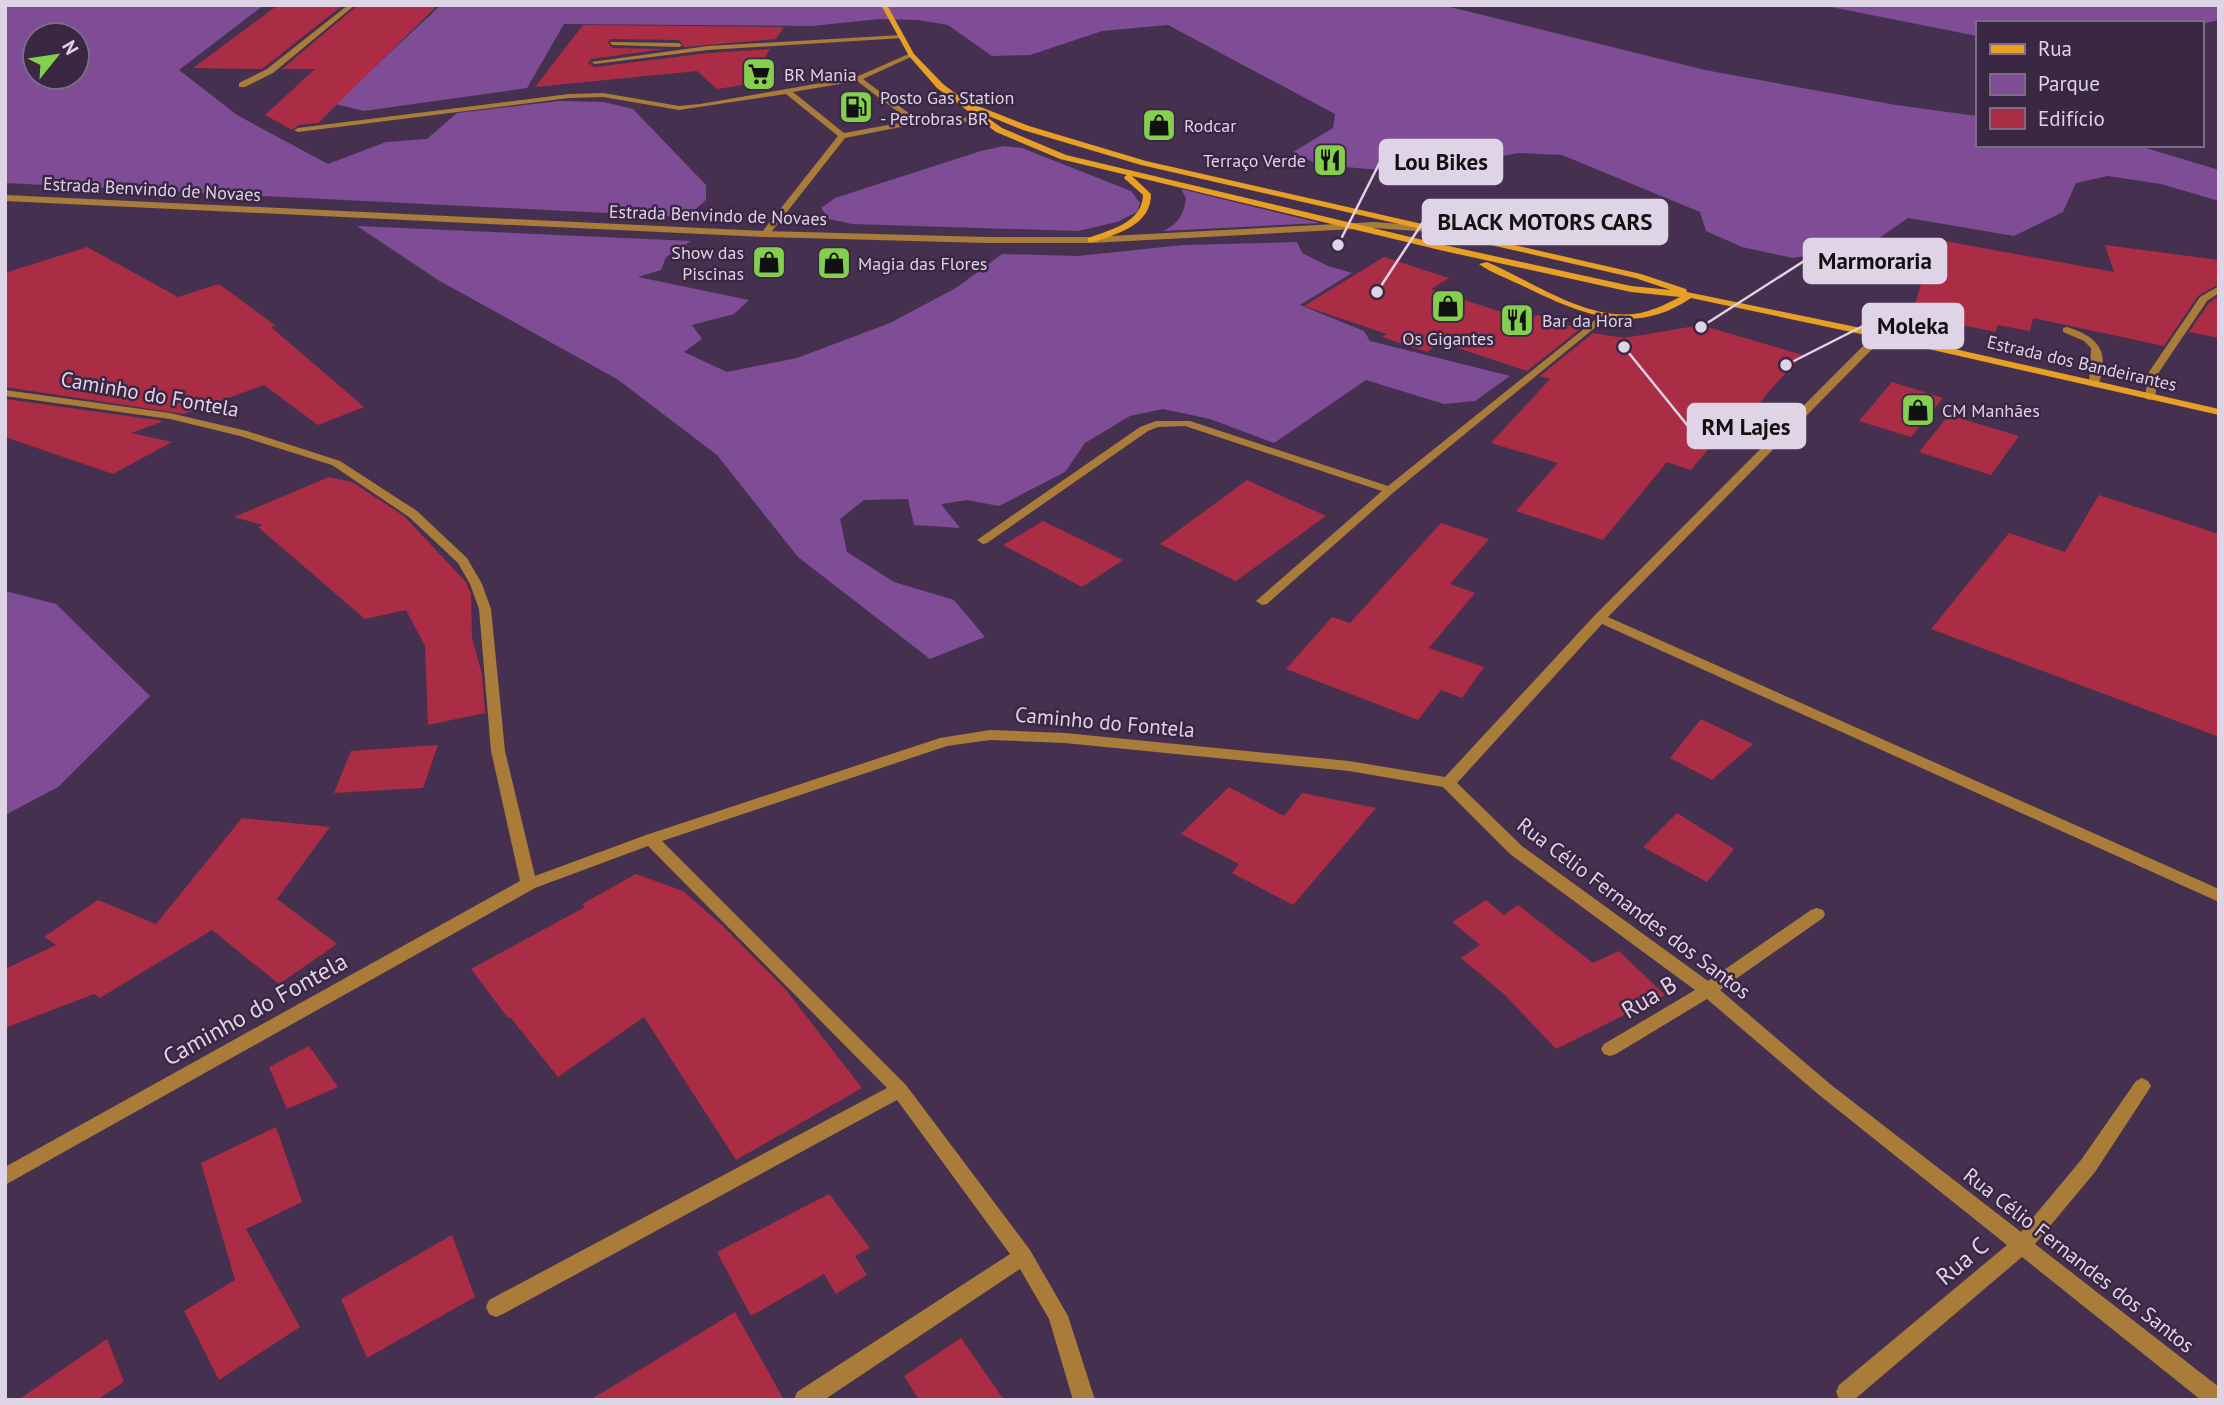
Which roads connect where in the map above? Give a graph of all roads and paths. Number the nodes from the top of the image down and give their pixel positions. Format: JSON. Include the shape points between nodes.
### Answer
{"nodes":[{"id":1,"x":352,"y":5,"type":"edge"},
{"id":2,"x":884,"y":5,"type":"edge"},
{"id":3,"x":901,"y":37,"type":"junction"},
{"id":4,"x":612,"y":43,"type":"dead end"},
{"id":5,"x":708,"y":48,"type":"junction"},
{"id":6,"x":911,"y":55,"type":"junction"},
{"id":7,"x":595,"y":62,"type":"dead end"},
{"id":8,"x":858,"y":79,"type":"junction"},
{"id":9,"x":242,"y":85,"type":"dead end"},
{"id":10,"x":787,"y":91,"type":"junction"},
{"id":11,"x":961,"y":102,"type":"junction"},
{"id":12,"x":981,"y":119,"type":"junction"},
{"id":13,"x":916,"y":122,"type":"junction"},
{"id":14,"x":298,"y":130,"type":"dead end"},
{"id":15,"x":842,"y":136,"type":"junction"},
{"id":16,"x":1117,"y":172,"type":"junction"},
{"id":17,"x":5,"y":198,"type":"edge"},
{"id":18,"x":1348,"y":226,"type":"junction"},
{"id":19,"x":1430,"y":229,"type":"junction"},
{"id":20,"x":765,"y":234,"type":"junction"},
{"id":21,"x":1091,"y":240,"type":"junction"},
{"id":22,"x":1444,"y":248,"type":"junction"},
{"id":23,"x":2219,"y":289,"type":"edge"},
{"id":24,"x":1690,"y":295,"type":"junction"},
{"id":25,"x":1605,"y":315,"type":"junction"},
{"id":26,"x":2067,"y":330,"type":"dead end"},
{"id":27,"x":1880,"y":335,"type":"junction"},
{"id":28,"x":2094,"y":384,"type":"junction"},
{"id":29,"x":5,"y":393,"type":"edge"},
{"id":30,"x":2150,"y":397,"type":"junction"},
{"id":31,"x":2219,"y":412,"type":"edge"},
{"id":32,"x":1390,"y":490,"type":"junction"},
{"id":33,"x":983,"y":540,"type":"dead end"},
{"id":34,"x":1262,"y":601,"type":"dead end"},
{"id":35,"x":1600,"y":618,"type":"junction"},
{"id":36,"x":1448,"y":783,"type":"junction"},
{"id":37,"x":651,"y":839,"type":"junction"},
{"id":38,"x":529,"y":884,"type":"junction"},
{"id":39,"x":2219,"y":896,"type":"edge"},
{"id":40,"x":1817,"y":914,"type":"dead end"},
{"id":41,"x":1708,"y":990,"type":"junction"},
{"id":42,"x":1609,"y":1049,"type":"dead end"},
{"id":43,"x":2142,"y":1086,"type":"dead end"},
{"id":44,"x":900,"y":1090,"type":"junction"},
{"id":45,"x":5,"y":1177,"type":"edge"},
{"id":46,"x":2023,"y":1244,"type":"junction"},
{"id":47,"x":1023,"y":1256,"type":"junction"},
{"id":48,"x":496,"y":1307,"type":"dead end"},
{"id":49,"x":1847,"y":1392,"type":"dead end"},
{"id":50,"x":805,"y":1400,"type":"edge"},
{"id":51,"x":1084,"y":1400,"type":"edge"},
{"id":52,"x":2218,"y":1400,"type":"edge"}],
"edges":[{"from":1,"to":9,"type":"street","via":[[270,71]]},
{"from":2,"to":3,"type":"main road","name":"Estrada dos Bandeirantes"},
{"from":3,"to":5,"type":"street"},
{"from":3,"to":6,"type":"main road","name":"Estrada dos Bandeirantes"},
{"from":4,"to":5,"type":"street"},
{"from":5,"to":7,"type":"street"},
{"from":6,"to":8,"type":"street"},
{"from":6,"to":11,"type":"main road","name":"Estrada dos Bandeirantes"},
{"from":8,"to":10,"type":"street"},
{"from":8,"to":13,"type":"street"},
{"from":10,"to":14,"type":"street","via":[[679,107],[603,95],[569,96]]},
{"from":10,"to":15,"type":"street"},
{"from":11,"to":12,"type":"main road","name":"Estrada dos Bandeirantes"},
{"from":11,"to":19,"type":"main road","name":"Estrada dos Bandeirantes","via":[[1026,128],[1144,163]]},
{"from":12,"to":13,"type":"street"},
{"from":12,"to":16,"type":"main road","name":"Estrada dos Bandeirantes","via":[[1038,148]]},
{"from":13,"to":15,"type":"street"},
{"from":15,"to":20,"type":"street"},
{"from":16,"to":18,"type":"main road","name":"Estrada dos Bandeirantes"},
{"from":16,"to":21,"type":"main road","via":[[1138,184],[1149,203],[1136,220]]},
{"from":17,"to":20,"type":"street","name":"Estrada Benvindo de Novaes"},
{"from":18,"to":19,"type":"street","name":"Estrada Benvindo de Novaes"},
{"from":18,"to":21,"type":"street","name":"Estrada Benvindo de Novaes"},
{"from":18,"to":22,"type":"main road","name":"Estrada dos Bandeirantes"},
{"from":19,"to":24,"type":"main road","name":"Estrada dos Bandeirantes","via":[[1638,276]]},
{"from":20,"to":21,"type":"street","name":"Estrada Benvindo de Novaes"},
{"from":22,"to":24,"type":"main road","name":"Estrada dos Bandeirantes","via":[[1631,289]]},
{"from":22,"to":25,"type":"main road"},
{"from":23,"to":30,"type":"street","via":[[2203,299],[2154,372]]},
{"from":24,"to":25,"type":"main road","via":[[1646,314]]},
{"from":24,"to":27,"type":"main road","name":"Estrada dos Bandeirantes"},
{"from":25,"to":32,"type":"street"},
{"from":26,"to":28,"type":"street","via":[[2095,342],[2099,349]]},
{"from":27,"to":28,"type":"main road","name":"Estrada dos Bandeirantes"},
{"from":27,"to":35,"type":"street"},
{"from":28,"to":30,"type":"main road","name":"Estrada dos Bandeirantes"},
{"from":29,"to":38,"type":"street","name":"Caminho do Fontela","via":[[170,416],[243,433],[336,463],[413,514],[463,561],[485,609],[498,751]]},
{"from":30,"to":31,"type":"main road","name":"Estrada dos Bandeirantes"},
{"from":32,"to":33,"type":"street","via":[[1186,423],[1156,424]]},
{"from":32,"to":34,"type":"street"},
{"from":35,"to":36,"type":"street"},
{"from":35,"to":39,"type":"street"},
{"from":36,"to":37,"type":"street","name":"Caminho do Fontela","via":[[1349,766],[990,735],[945,741]]},
{"from":36,"to":41,"type":"street","name":"Rua Célio Fernandes dos Santos","via":[[1516,850]]},
{"from":37,"to":38,"type":"street","name":"Caminho do Fontela"},
{"from":37,"to":44,"type":"street"},
{"from":38,"to":45,"type":"street","name":"Caminho do Fontela"},
{"from":40,"to":41,"type":"street","name":"Rua B"},
{"from":41,"to":42,"type":"street","name":"Rua B"},
{"from":41,"to":46,"type":"street","name":"Rua Célio Fernandes dos Santos","via":[[1824,1089]]},
{"from":43,"to":46,"type":"street","name":"Rua C","via":[[2088,1166]]},
{"from":44,"to":47,"type":"street"},
{"from":44,"to":48,"type":"street"},
{"from":46,"to":49,"type":"street","name":"Rua C"},
{"from":46,"to":52,"type":"street","name":"Rua Célio Fernandes dos Santos"},
{"from":47,"to":50,"type":"street"},
{"from":47,"to":51,"type":"street","via":[[1058,1316]]}]}
